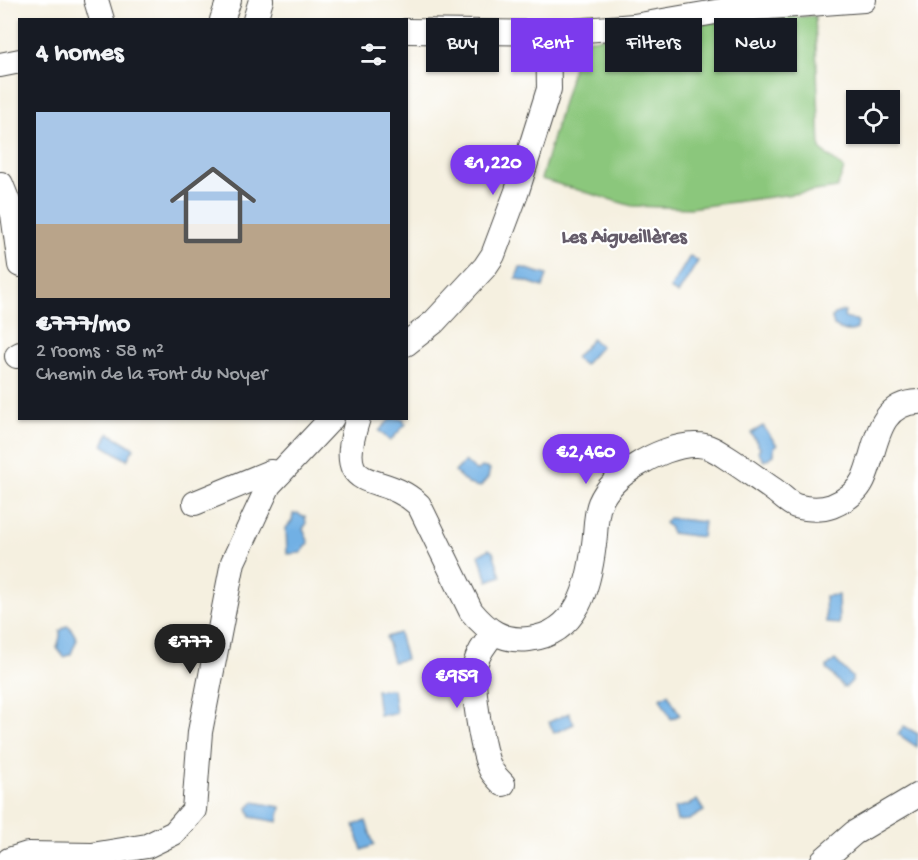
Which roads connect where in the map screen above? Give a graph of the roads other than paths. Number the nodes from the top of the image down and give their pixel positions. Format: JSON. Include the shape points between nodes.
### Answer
{"nodes":[{"id":1,"x":96,"y":0,"type":"edge"},
{"id":2,"x":229,"y":0,"type":"edge"},
{"id":3,"x":261,"y":0,"type":"edge"},
{"id":4,"x":864,"y":0,"type":"edge"},
{"id":5,"x":101,"y":18,"type":"edge"},
{"id":6,"x":223,"y":18,"type":"edge"},
{"id":7,"x":256,"y":18,"type":"edge"},
{"id":8,"x":593,"y":29,"type":"edge"},
{"id":9,"x":408,"y":31,"type":"edge"},
{"id":10,"x":511,"y":32,"type":"edge"},
{"id":11,"x":18,"y":61,"type":"edge"},
{"id":12,"x":0,"y":65,"type":"edge"},
{"id":13,"x":549,"y":72,"type":"edge"},
{"id":14,"x":7,"y":180,"type":"edge"},
{"id":15,"x":18,"y":250,"type":"edge"},
{"id":16,"x":408,"y":342,"type":"edge"},
{"id":17,"x":918,"y":402,"type":"edge"},
{"id":18,"x":330,"y":420,"type":"edge"},
{"id":19,"x":357,"y":420,"type":"edge"},
{"id":20,"x":280,"y":473,"type":"junction"},
{"id":21,"x":195,"y":503,"type":"dead end"},
{"id":22,"x":494,"y":633,"type":"junction"},
{"id":23,"x":503,"y":784,"type":"dead end"},
{"id":24,"x":918,"y":795,"type":"edge"},
{"id":25,"x":9,"y":860,"type":"edge"},
{"id":26,"x":823,"y":860,"type":"edge"}],
"edges":[{"from":1,"to":5,"type":"street"},
{"from":2,"to":6,"type":"street"},
{"from":3,"to":7,"type":"street"},
{"from":4,"to":8,"type":"street","via":[[727,10]]},
{"from":9,"to":10,"type":"street"},
{"from":11,"to":12,"type":"street"},
{"from":13,"to":16,"type":"street","via":[[549,89],[493,255],[434,322]]},
{"from":14,"to":15,"type":"street"},
{"from":17,"to":22,"type":"street","via":[[893,409],[883,424],[863,481],[852,494],[829,507],[812,509],[796,505],[713,449],[698,444],[637,465],[611,485],[599,507],[584,591],[572,616],[547,635],[518,640]]},
{"from":18,"to":20,"type":"street"},
{"from":19,"to":22,"type":"street","via":[[349,452],[352,468],[369,482],[404,493],[419,505],[471,611]]},
{"from":20,"to":21,"type":"street","via":[[270,472]]},
{"from":20,"to":25,"type":"street","via":[[269,485],[232,562],[200,732],[194,810],[174,833],[147,846],[92,855],[28,854]]},
{"from":22,"to":23,"type":"street","via":[[478,657],[474,687],[486,757]]},
{"from":24,"to":26,"type":"street","via":[[854,833]]}]}
